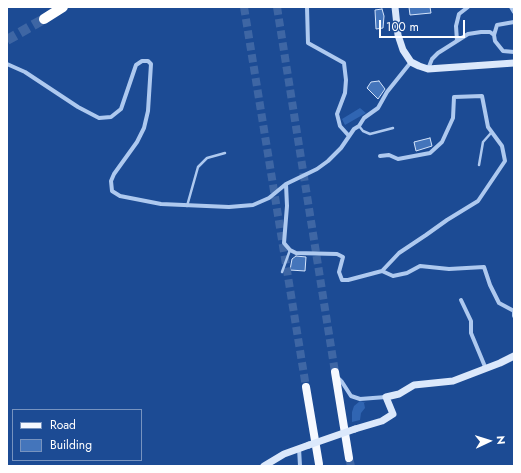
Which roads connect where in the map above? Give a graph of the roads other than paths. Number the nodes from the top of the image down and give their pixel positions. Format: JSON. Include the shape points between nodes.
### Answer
{"nodes":[{"id":1,"x":63,"y":7,"type":"edge"},
{"id":2,"x":307,"y":7,"type":"edge"},
{"id":3,"x":395,"y":7,"type":"edge"},
{"id":4,"x":468,"y":7,"type":"edge"},
{"id":5,"x":511,"y":7,"type":"edge"},
{"id":6,"x":514,"y":12,"type":"edge"},
{"id":7,"x":44,"y":19,"type":"tunnel mouth"},
{"id":8,"x":514,"y":22,"type":"edge"},
{"id":9,"x":494,"y":35,"type":"junction"},
{"id":10,"x":457,"y":41,"type":"junction"},
{"id":11,"x":514,"y":52,"type":"edge"},
{"id":12,"x":411,"y":62,"type":"junction"},
{"id":13,"x":514,"y":63,"type":"edge"},
{"id":14,"x":7,"y":64,"type":"edge"},
{"id":15,"x":428,"y":69,"type":"junction"},
{"id":16,"x":359,"y":126,"type":"junction"},
{"id":17,"x":393,"y":128,"type":"dead end"},
{"id":18,"x":491,"y":132,"type":"junction"},
{"id":19,"x":350,"y":136,"type":"junction"},
{"id":20,"x":225,"y":153,"type":"dead end"},
{"id":21,"x":380,"y":156,"type":"dead end"},
{"id":22,"x":479,"y":165,"type":"dead end"},
{"id":23,"x":286,"y":184,"type":"junction"},
{"id":24,"x":187,"y":206,"type":"junction"},
{"id":25,"x":290,"y":250,"type":"junction"},
{"id":26,"x":382,"y":271,"type":"junction"},
{"id":27,"x":282,"y":272,"type":"dead end"},
{"id":28,"x":462,"y":300,"type":"dead end"},
{"id":29,"x":514,"y":316,"type":"edge"},
{"id":30,"x":514,"y":356,"type":"edge"},
{"id":31,"x":486,"y":369,"type":"junction"},
{"id":32,"x":336,"y":374,"type":"joint"},
{"id":33,"x":306,"y":387,"type":"tunnel mouth"},
{"id":34,"x":386,"y":397,"type":"junction"},
{"id":35,"x":299,"y":448,"type":"junction"},
{"id":36,"x":349,"y":458,"type":"tunnel mouth"},
{"id":37,"x":319,"y":464,"type":"dead end"},
{"id":38,"x":264,"y":466,"type":"edge"},
{"id":39,"x":300,"y":466,"type":"edge"}],
"edges":[{"from":1,"to":7,"type":"highway"},
{"from":2,"to":19,"type":"street","via":[[308,43],[344,63],[345,93],[338,114],[340,126]]},
{"from":3,"to":12,"type":"street","via":[[398,35],[403,50]]},
{"from":4,"to":10,"type":"street","via":[[459,14],[456,26]]},
{"from":5,"to":6,"type":"street"},
{"from":8,"to":9,"type":"street","via":[[497,25]]},
{"from":9,"to":10,"type":"street","via":[[490,32],[468,34]]},
{"from":9,"to":11,"type":"street","via":[[495,41],[503,51]]},
{"from":10,"to":15,"type":"street","via":[[438,53]]},
{"from":12,"to":15,"type":"street"},
{"from":12,"to":16,"type":"street","via":[[387,92],[378,108],[364,118]]},
{"from":13,"to":15,"type":"street"},
{"from":14,"to":24,"type":"street","via":[[25,72],[99,118],[111,117],[121,109],[136,65],[148,61],[151,64],[148,111],[144,128],[114,174],[111,181],[112,191],[120,196]]},
{"from":16,"to":17,"type":"lane","via":[[370,134]]},
{"from":16,"to":19,"type":"street"},
{"from":18,"to":21,"type":"street","via":[[482,96],[454,97],[453,118],[442,142],[430,153],[398,159],[389,155]]},
{"from":18,"to":22,"type":"lane","via":[[483,142]]},
{"from":18,"to":26,"type":"street","via":[[502,146],[505,161],[478,201],[399,253]]},
{"from":19,"to":23,"type":"street","via":[[341,148],[317,169]]},
{"from":20,"to":24,"type":"lane","via":[[207,158],[198,168]]},
{"from":23,"to":24,"type":"street","via":[[269,198],[253,205]]},
{"from":23,"to":25,"type":"street","via":[[284,243]]},
{"from":25,"to":26,"type":"street","via":[[296,253],[337,254],[342,257],[339,272],[342,280]]},
{"from":25,"to":27,"type":"lane"},
{"from":26,"to":29,"type":"street","via":[[392,276],[407,273],[420,266],[449,269],[484,267],[499,303],[514,311]]},
{"from":28,"to":31,"type":"street","via":[[471,321],[471,333]]},
{"from":30,"to":31,"type":"street"},
{"from":31,"to":34,"type":"street","via":[[453,381],[414,385],[399,394]]},
{"from":32,"to":34,"type":"street","via":[[351,396],[364,399]]},
{"from":32,"to":36,"type":"main road"},
{"from":33,"to":37,"type":"main road"},
{"from":34,"to":35,"type":"street","bridge":true,"via":[[393,414],[382,421]]},
{"from":35,"to":38,"type":"street"},
{"from":35,"to":39,"type":"street"}]}
